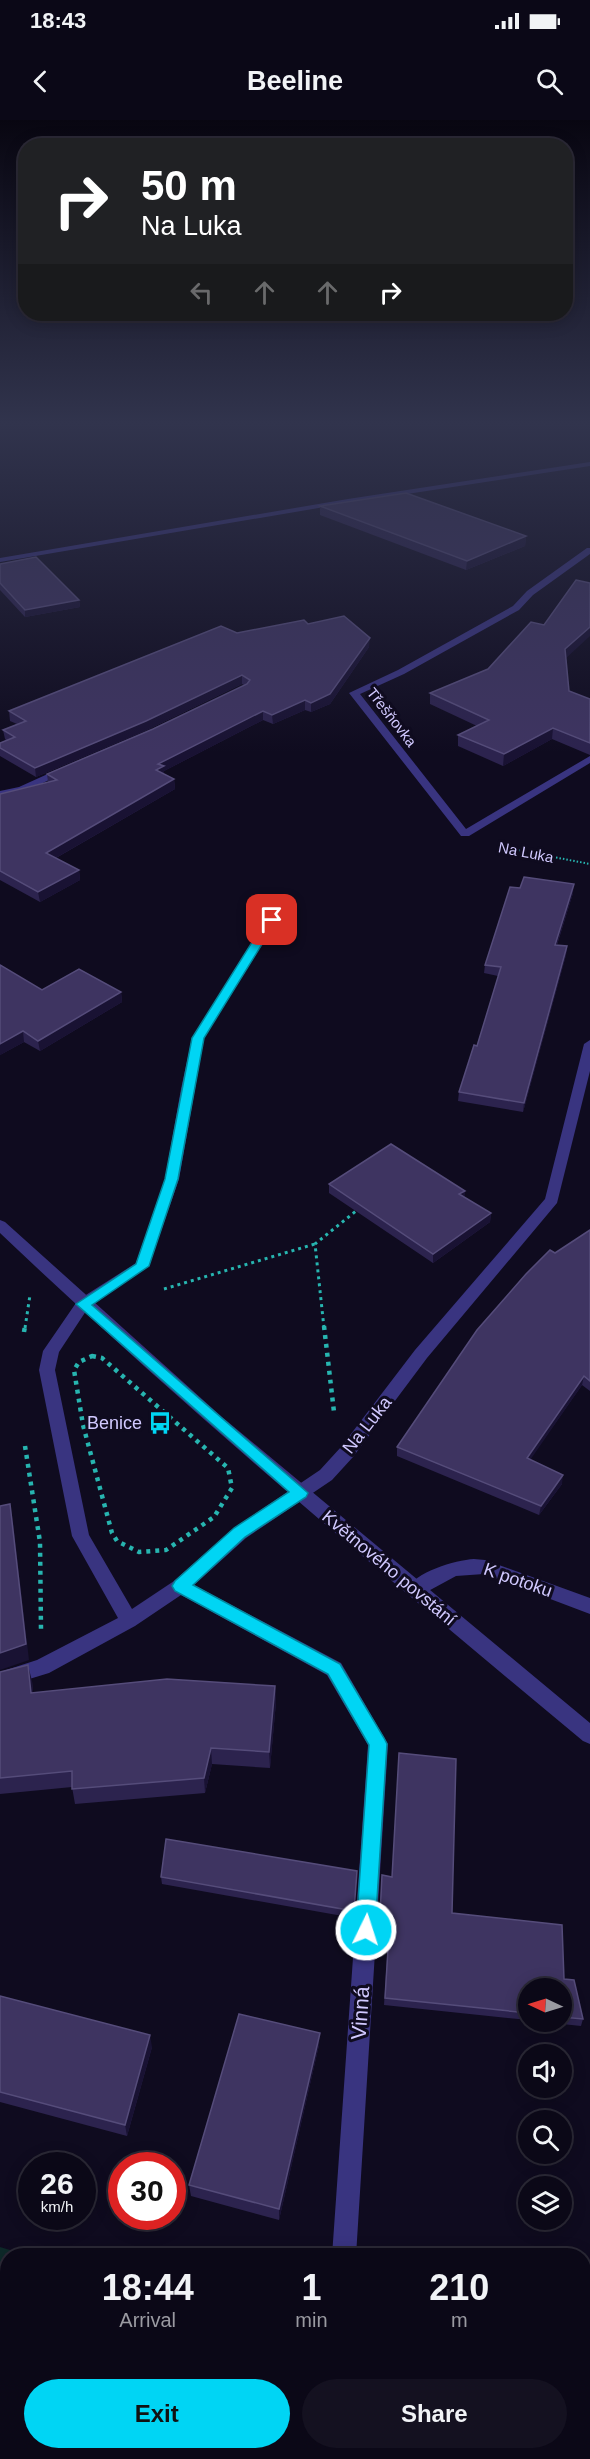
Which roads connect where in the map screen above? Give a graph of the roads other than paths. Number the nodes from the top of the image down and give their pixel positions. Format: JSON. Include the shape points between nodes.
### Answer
{"nodes":[{"id":1,"x":158,"y":533,"type":"edge"},
{"id":2,"x":590,"y":550,"type":"edge"},
{"id":3,"x":0,"y":560,"type":"edge"},
{"id":4,"x":590,"y":759,"type":"edge"},
{"id":5,"x":72,"y":767,"type":"edge"},
{"id":6,"x":0,"y":794,"type":"edge"},
{"id":7,"x":284,"y":900,"type":"dead end"},
{"id":8,"x":590,"y":1044,"type":"edge"},
{"id":9,"x":0,"y":1225,"type":"edge"},
{"id":10,"x":82,"y":1304,"type":"junction"},
{"id":11,"x":300,"y":1493,"type":"junction"},
{"id":12,"x":180,"y":1586,"type":"junction"},
{"id":13,"x":415,"y":1590,"type":"junction"},
{"id":14,"x":590,"y":1606,"type":"edge"},
{"id":15,"x":129,"y":1621,"type":"junction"},
{"id":16,"x":0,"y":1680,"type":"edge"},
{"id":17,"x":590,"y":1735,"type":"edge"},
{"id":18,"x":345,"y":2248,"type":"edge"}],
"edges":[{"from":1,"to":3,"type":"street"},
{"from":2,"to":4,"type":"street","name":"Třešňovka","via":[[530,593],[516,608],[401,672],[354,693],[465,834]]},
{"from":5,"to":6,"type":"street","via":[[22,789]]},
{"from":7,"to":10,"type":"street","via":[[198,1038],[172,1179],[142,1266]]},
{"from":8,"to":11,"type":"street","name":"Na Luka","via":[[552,1200],[421,1354],[347,1452],[326,1475]]},
{"from":9,"to":10,"type":"street","name":"Květnového povstání"},
{"from":10,"to":11,"type":"street","name":"Květnového povstání"},
{"from":10,"to":15,"type":"street","via":[[51,1351],[47,1370],[81,1536]]},
{"from":11,"to":12,"type":"street","name":"Na Luka","via":[[240,1533]]},
{"from":11,"to":13,"type":"street","name":"Květnového povstání"},
{"from":12,"to":15,"type":"street","name":"Na Luka"},
{"from":12,"to":18,"type":"street","name":"Vinná","via":[[334,1669],[378,1744]]},
{"from":13,"to":14,"type":"street","name":"K potoku","via":[[450,1569],[467,1564]]},
{"from":13,"to":17,"type":"street","name":"Květnového povstání"},
{"from":15,"to":16,"type":"street","name":"Na Luka","via":[[42,1666]]}]}
